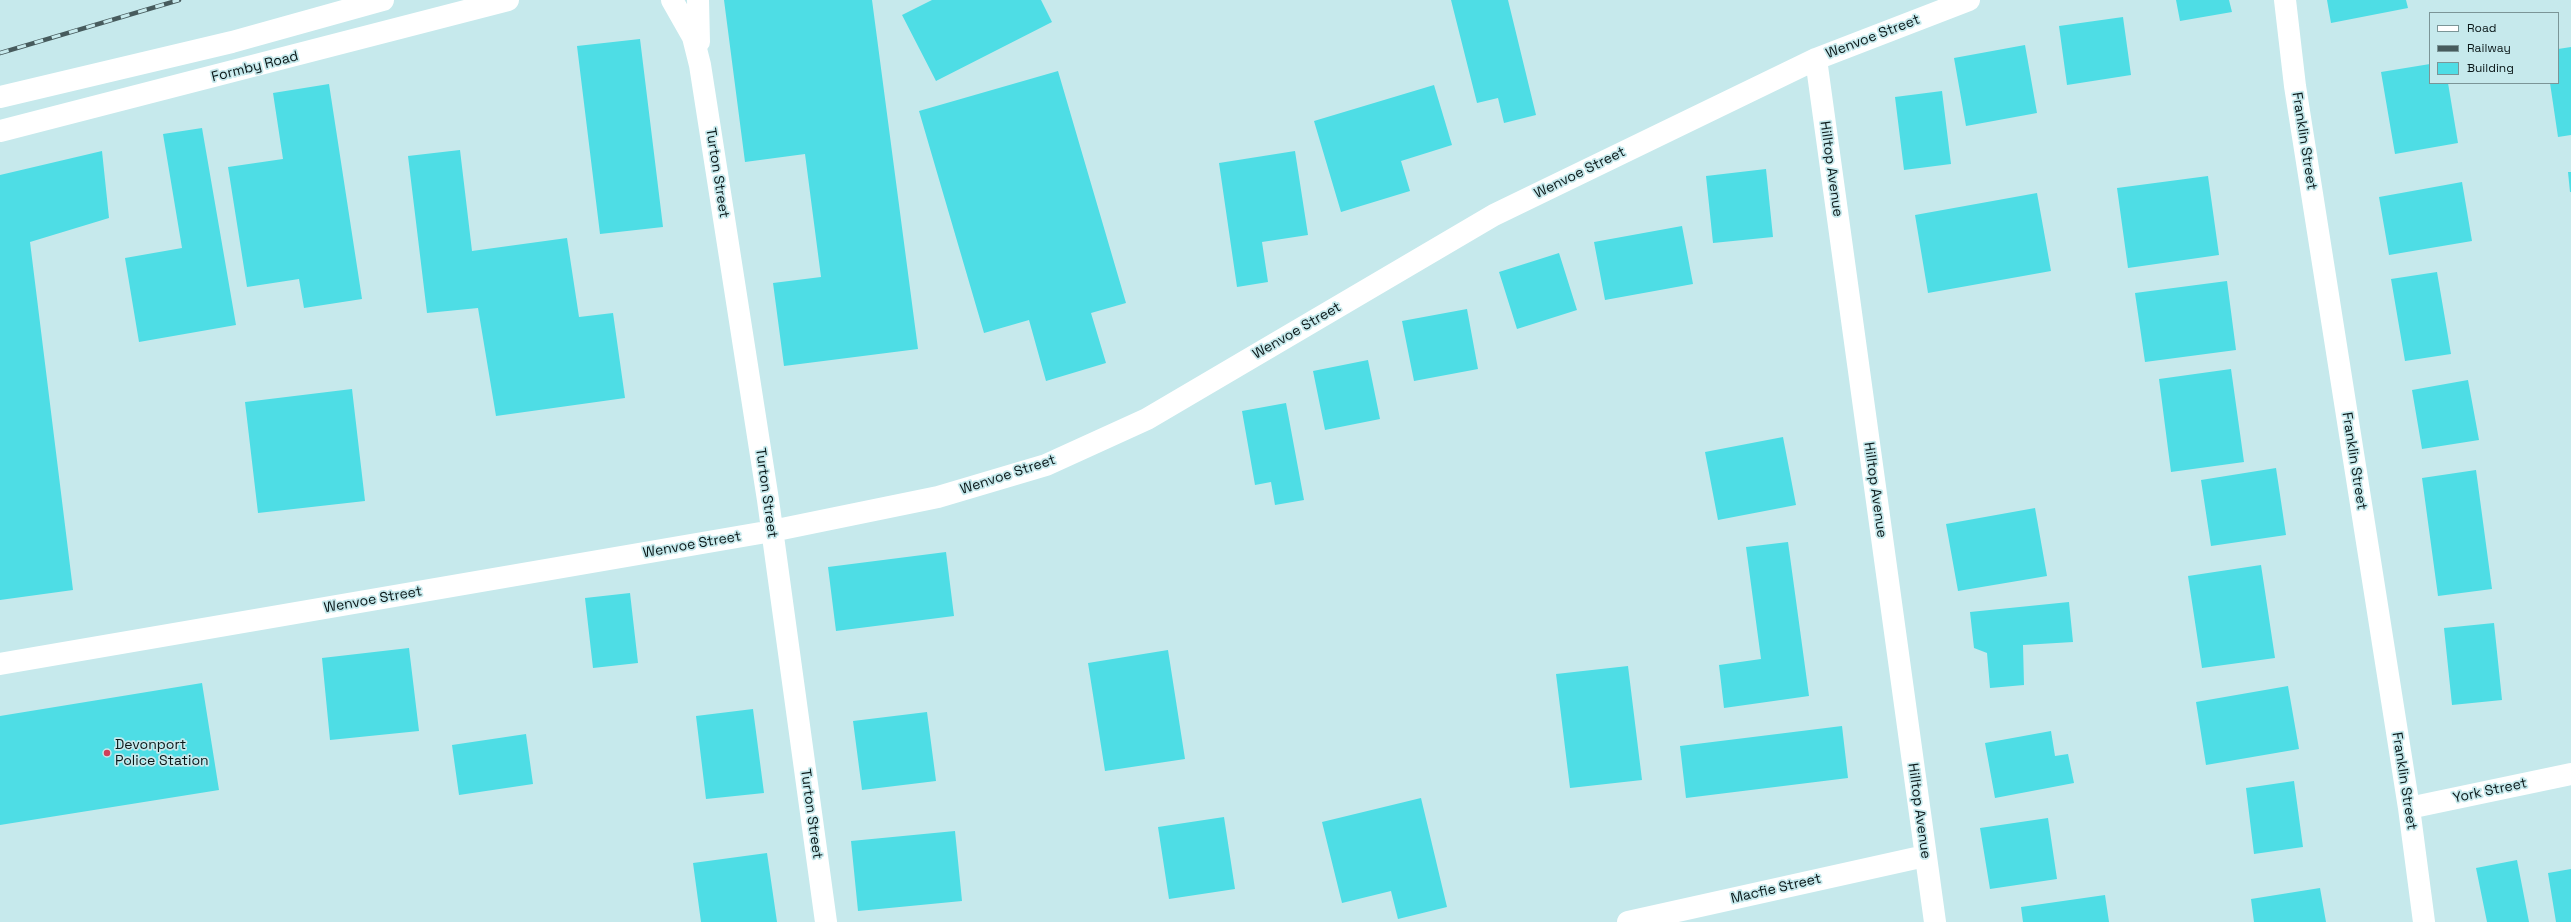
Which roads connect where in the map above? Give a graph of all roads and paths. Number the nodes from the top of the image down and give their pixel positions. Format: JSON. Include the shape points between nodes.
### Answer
{"nodes":[{"id":1,"x":383,"y":0,"type":"edge"},
{"id":2,"x":508,"y":0,"type":"edge"},
{"id":3,"x":672,"y":0,"type":"edge"},
{"id":4,"x":698,"y":0,"type":"edge"},
{"id":5,"x":1968,"y":0,"type":"edge"},
{"id":6,"x":2285,"y":0,"type":"edge"},
{"id":7,"x":1816,"y":59,"type":"junction"},
{"id":8,"x":700,"y":65,"type":"junction"},
{"id":9,"x":0,"y":97,"type":"edge"},
{"id":10,"x":0,"y":131,"type":"edge"},
{"id":11,"x":772,"y":531,"type":"junction"},
{"id":12,"x":0,"y":664,"type":"edge"},
{"id":13,"x":2571,"y":774,"type":"edge"},
{"id":14,"x":2409,"y":808,"type":"junction"},
{"id":15,"x":1925,"y":856,"type":"junction"},
{"id":16,"x":826,"y":922,"type":"edge"},
{"id":17,"x":1628,"y":922,"type":"edge"},
{"id":18,"x":1935,"y":922,"type":"edge"},
{"id":19,"x":2424,"y":922,"type":"edge"}],
"edges":[{"from":1,"to":9,"type":"street","via":[[232,42]]},
{"from":2,"to":10,"type":"street","name":"Formby Road"},
{"from":3,"to":8,"type":"street","name":"Turton Street","via":[[693,37]]},
{"from":4,"to":8,"type":"street","name":"Turton Street"},
{"from":5,"to":7,"type":"street","name":"Wenvoe Street"},
{"from":6,"to":14,"type":"street","name":"Franklin Street","via":[[2295,86]]},
{"from":7,"to":11,"type":"street","name":"Wenvoe Street","via":[[1494,215],[1147,419],[1053,462],[938,496]]},
{"from":7,"to":15,"type":"street","name":"Hilltop Avenue"},
{"from":8,"to":11,"type":"street","name":"Turton Street"},
{"from":11,"to":12,"type":"street","name":"Wenvoe Street"},
{"from":11,"to":16,"type":"street","name":"Turton Street"},
{"from":13,"to":14,"type":"street","name":"York Street"},
{"from":14,"to":19,"type":"street","name":"Franklin Street"},
{"from":15,"to":17,"type":"street","name":"Macfie Street"},
{"from":15,"to":18,"type":"street","name":"Hilltop Avenue"}]}
